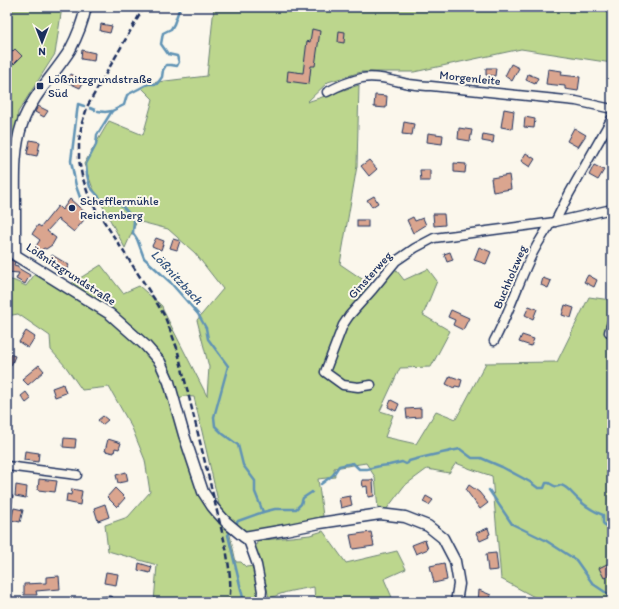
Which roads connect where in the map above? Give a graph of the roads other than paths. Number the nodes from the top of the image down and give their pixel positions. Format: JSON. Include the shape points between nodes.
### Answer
{"nodes":[{"id":1,"x":86,"y":7,"type":"edge"},
{"id":2,"x":327,"y":92,"type":"dead end"},
{"id":3,"x":612,"y":109,"type":"edge"},
{"id":4,"x":612,"y":118,"type":"edge"},
{"id":5,"x":11,"y":177,"type":"edge"},
{"id":6,"x":612,"y":209,"type":"edge"},
{"id":7,"x":553,"y":223,"type":"junction"},
{"id":8,"x":11,"y":255,"type":"edge"},
{"id":9,"x":612,"y":322,"type":"edge"},
{"id":10,"x":609,"y":332,"type":"dead end"},
{"id":11,"x":494,"y":341,"type":"dead end"},
{"id":12,"x":371,"y":385,"type":"dead end"},
{"id":13,"x":7,"y":466,"type":"edge"},
{"id":14,"x":77,"y":475,"type":"dead end"},
{"id":15,"x":244,"y":537,"type":"junction"},
{"id":16,"x":109,"y":601,"type":"dead end"},
{"id":17,"x":93,"y":602,"type":"edge"},
{"id":18,"x":261,"y":602,"type":"edge"},
{"id":19,"x":456,"y":602,"type":"edge"}],
"edges":[{"from":1,"to":5,"type":"street","name":"Lößnitzgrundstraße","via":[[70,49],[29,109],[22,125]]},
{"from":2,"to":3,"type":"street","name":"Morgenleite","via":[[345,83],[373,78],[416,85],[576,101]]},
{"from":4,"to":7,"type":"street","name":"Buchholzweg"},
{"from":5,"to":8,"type":"street","name":"Lößnitzgrundstraße"},
{"from":6,"to":7,"type":"street","name":"Ginsterweg"},
{"from":7,"to":11,"type":"street","name":"Buchholzweg","via":[[540,239],[529,260]]},
{"from":7,"to":12,"type":"street","name":"Ginsterweg","via":[[434,238],[396,261],[343,325],[325,372],[343,385]]},
{"from":8,"to":15,"type":"street","name":"Lößnitzgrundstraße","via":[[110,314],[160,362],[203,492],[212,506]]},
{"from":9,"to":10,"type":"street"},
{"from":13,"to":14,"type":"street"},
{"from":15,"to":18,"type":"street","via":[[249,543],[257,565],[262,592]]},
{"from":15,"to":19,"type":"street","via":[[380,514],[405,517],[428,526],[443,538],[455,561],[459,584]]},
{"from":16,"to":17,"type":"street"}]}
